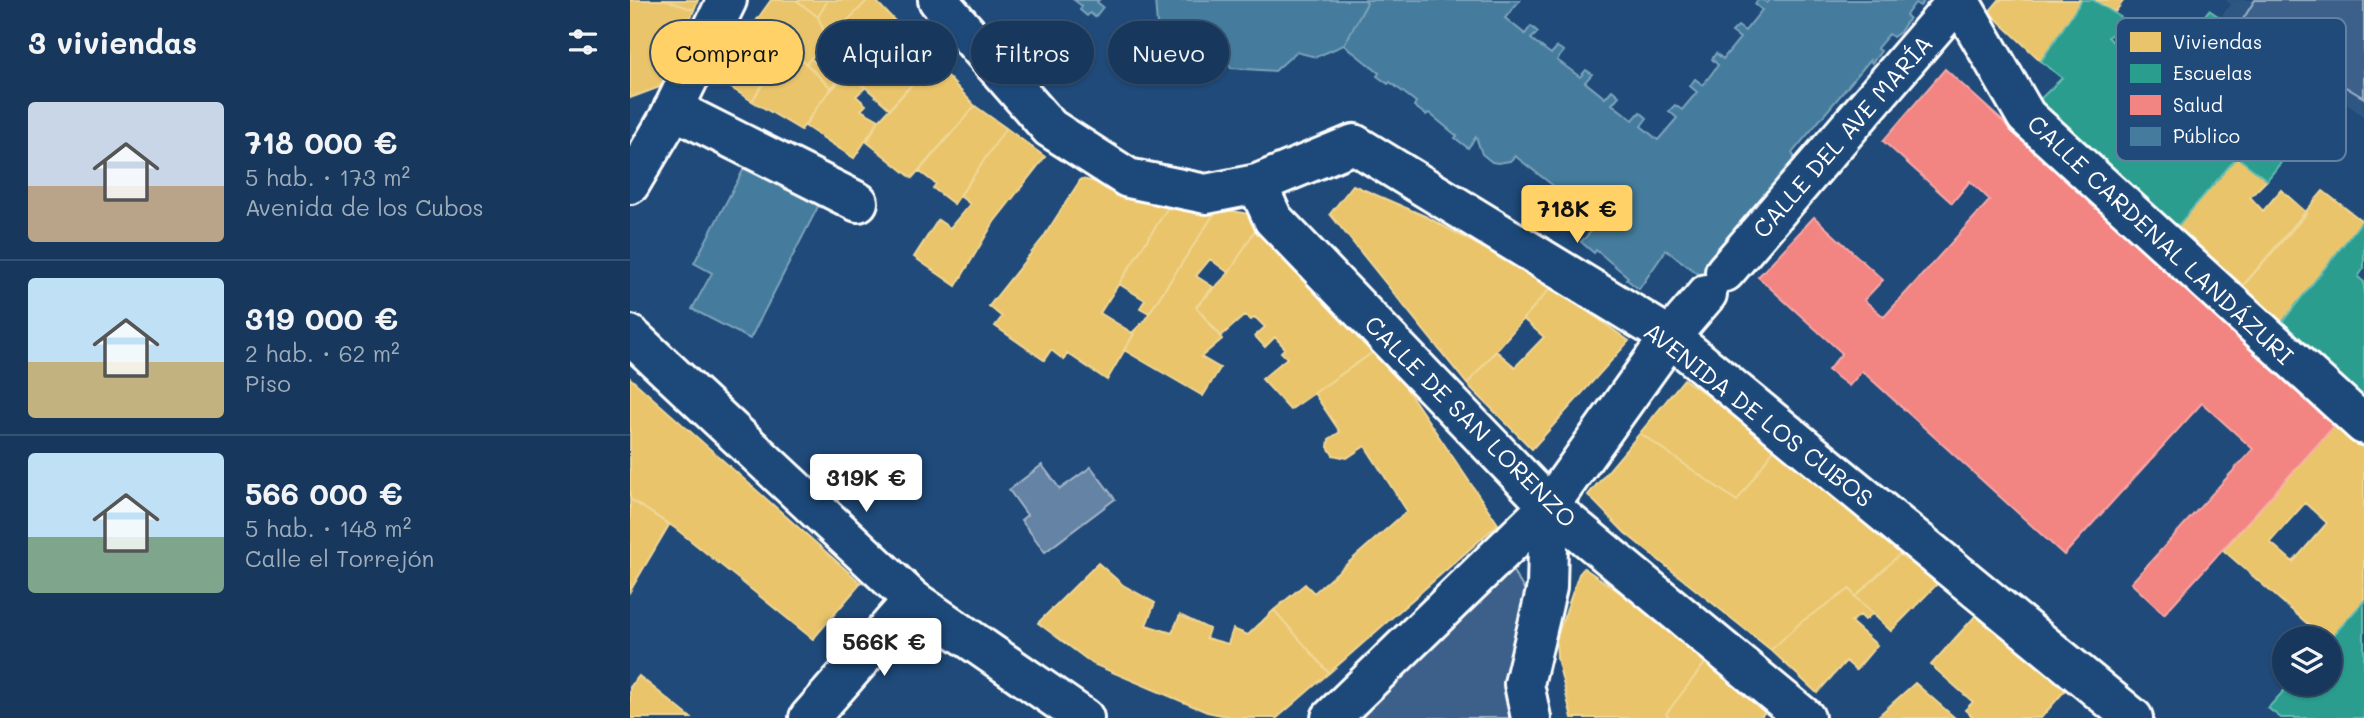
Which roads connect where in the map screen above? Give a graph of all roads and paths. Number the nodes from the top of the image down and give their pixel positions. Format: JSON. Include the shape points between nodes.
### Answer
{"nodes":[{"id":1,"x":727,"y":0,"type":"edge"},
{"id":2,"x":938,"y":0,"type":"edge"},
{"id":3,"x":1959,"y":0,"type":"edge"},
{"id":4,"x":671,"y":113,"type":"junction"},
{"id":5,"x":630,"y":132,"type":"edge"},
{"id":6,"x":630,"y":184,"type":"edge"},
{"id":7,"x":1257,"y":184,"type":"junction"},
{"id":8,"x":858,"y":201,"type":"dead end"},
{"id":9,"x":630,"y":335,"type":"edge"},
{"id":10,"x":1670,"y":337,"type":"junction"},
{"id":11,"x":2364,"y":425,"type":"edge"},
{"id":12,"x":1549,"y":506,"type":"junction"},
{"id":13,"x":913,"y":600,"type":"junction"},
{"id":14,"x":809,"y":718,"type":"edge"},
{"id":15,"x":1084,"y":718,"type":"edge"},
{"id":16,"x":1331,"y":718,"type":"edge"},
{"id":17,"x":1531,"y":718,"type":"edge"},
{"id":18,"x":1805,"y":718,"type":"edge"},
{"id":19,"x":2133,"y":718,"type":"edge"}],
"edges":[{"from":1,"to":4,"type":"street"},
{"from":2,"to":7,"type":"street","name":"AVENIDA DE LOS CUBOS","via":[[1050,128],[1128,178],[1206,194]]},
{"from":3,"to":10,"type":"street","name":"CALLE DEL AVE MARÍA"},
{"from":3,"to":11,"type":"street","name":"CALLE CARDENAL LANDÁZURI","via":[[2025,116]]},
{"from":4,"to":5,"type":"street"},
{"from":4,"to":6,"type":"street"},
{"from":4,"to":8,"type":"street"},
{"from":7,"to":10,"type":"street","name":"AVENIDA DE LOS CUBOS","via":[[1354,144]]},
{"from":7,"to":12,"type":"street","name":"CALLE DE SAN LORENZO","via":[[1273,219]]},
{"from":9,"to":13,"type":"street"},
{"from":10,"to":12,"type":"street","name":"CALLE DEL AVE MARÍA"},
{"from":10,"to":19,"type":"street","name":"AVENIDA DE LOS CUBOS"},
{"from":12,"to":16,"type":"street","name":"CALLE DEL AVE MARÍA"},
{"from":12,"to":17,"type":"street","via":[[1547,587],[1524,684]]},
{"from":12,"to":18,"type":"street","name":"CALLE DE SAN LORENZO"},
{"from":13,"to":14,"type":"street"},
{"from":13,"to":15,"type":"street"}]}
